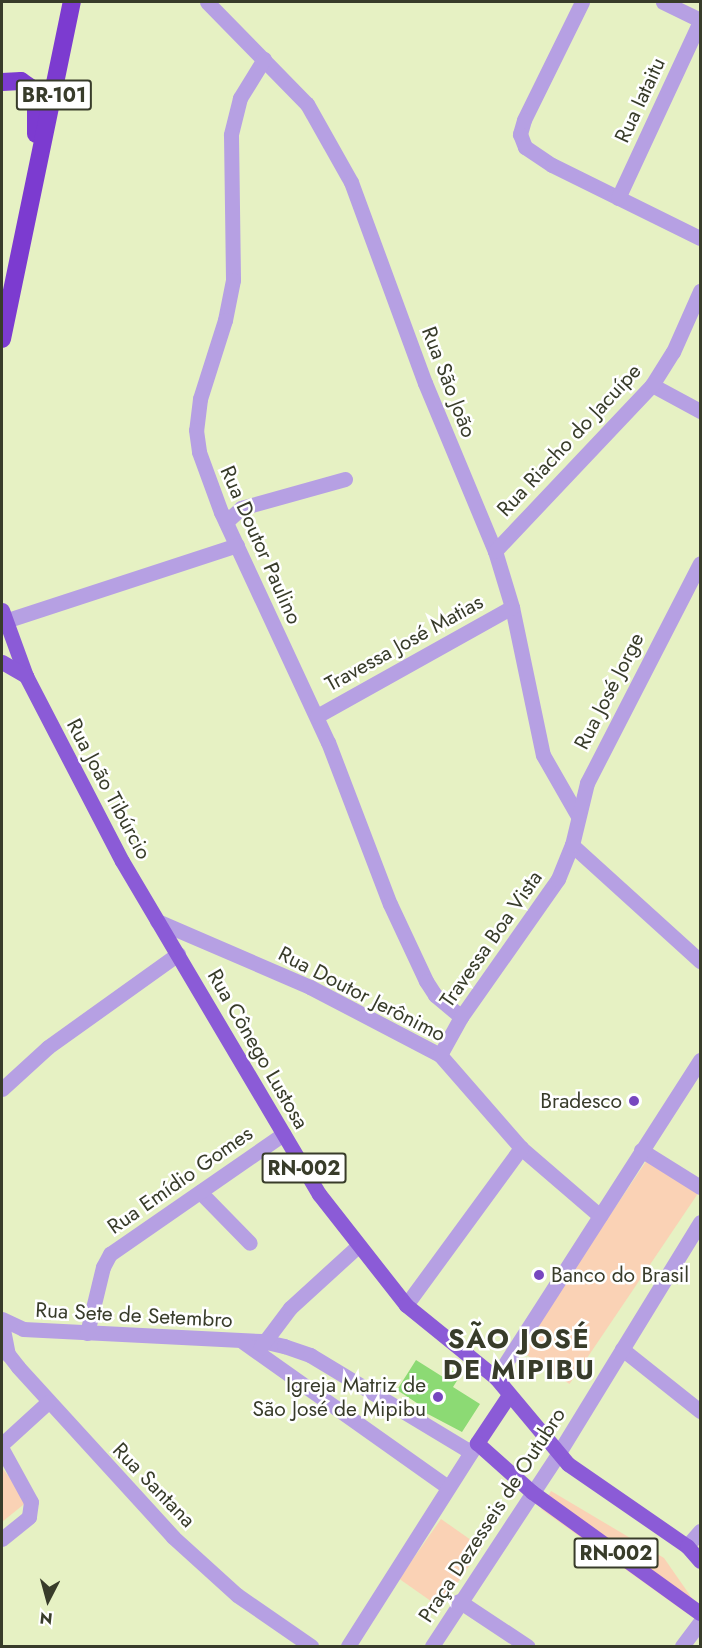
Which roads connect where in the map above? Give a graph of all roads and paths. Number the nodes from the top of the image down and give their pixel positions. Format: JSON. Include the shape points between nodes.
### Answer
{"nodes":[{"id":1,"x":72,"y":2,"type":"edge"},
{"id":2,"x":207,"y":2,"type":"edge"},
{"id":3,"x":582,"y":2,"type":"edge"},
{"id":4,"x":663,"y":2,"type":"edge"},
{"id":5,"x":700,"y":20,"type":"edge"},
{"id":6,"x":264,"y":59,"type":"junction"},
{"id":7,"x":2,"y":82,"type":"edge"},
{"id":8,"x":35,"y":188,"type":"junction"},
{"id":9,"x":618,"y":198,"type":"junction"},
{"id":10,"x":700,"y":238,"type":"edge"},
{"id":11,"x":700,"y":291,"type":"edge"},
{"id":12,"x":2,"y":339,"type":"edge"},
{"id":13,"x":652,"y":385,"type":"junction"},
{"id":14,"x":700,"y":411,"type":"edge"},
{"id":15,"x":345,"y":479,"type":"dead end"},
{"id":16,"x":226,"y":522,"type":"junction"},
{"id":17,"x":237,"y":545,"type":"junction"},
{"id":18,"x":495,"y":551,"type":"junction"},
{"id":19,"x":700,"y":563,"type":"edge"},
{"id":20,"x":512,"y":607,"type":"junction"},
{"id":21,"x":3,"y":615,"type":"edge"},
{"id":22,"x":2,"y":662,"type":"edge"},
{"id":23,"x":26,"y":676,"type":"junction"},
{"id":24,"x":317,"y":716,"type":"junction"},
{"id":25,"x":578,"y":816,"type":"junction"},
{"id":26,"x":572,"y":845,"type":"junction"},
{"id":27,"x":157,"y":921,"type":"junction"},
{"id":28,"x":178,"y":954,"type":"junction"},
{"id":29,"x":700,"y":961,"type":"edge"},
{"id":30,"x":461,"y":1017,"type":"junction"},
{"id":31,"x":440,"y":1055,"type":"junction"},
{"id":32,"x":700,"y":1060,"type":"edge"},
{"id":33,"x":2,"y":1089,"type":"edge"},
{"id":34,"x":283,"y":1134,"type":"junction"},
{"id":35,"x":521,"y":1148,"type":"junction"},
{"id":36,"x":641,"y":1150,"type":"junction"},
{"id":37,"x":700,"y":1187,"type":"edge"},
{"id":38,"x":200,"y":1192,"type":"junction"},
{"id":39,"x":600,"y":1216,"type":"junction"},
{"id":40,"x":700,"y":1222,"type":"edge"},
{"id":41,"x":250,"y":1243,"type":"dead end"},
{"id":42,"x":358,"y":1246,"type":"junction"},
{"id":43,"x":406,"y":1305,"type":"junction"},
{"id":44,"x":2,"y":1319,"type":"edge"},
{"id":45,"x":2,"y":1324,"type":"edge"},
{"id":46,"x":23,"y":1329,"type":"junction"},
{"id":47,"x":87,"y":1334,"type":"junction"},
{"id":48,"x":2,"y":1337,"type":"edge"},
{"id":49,"x":260,"y":1347,"type":"junction"},
{"id":50,"x":622,"y":1349,"type":"junction"},
{"id":51,"x":496,"y":1378,"type":"junction"},
{"id":52,"x":509,"y":1395,"type":"junction"},
{"id":53,"x":48,"y":1402,"type":"junction"},
{"id":54,"x":700,"y":1411,"type":"edge"},
{"id":55,"x":2,"y":1444,"type":"edge"},
{"id":56,"x":474,"y":1447,"type":"junction"},
{"id":57,"x":2,"y":1449,"type":"edge"},
{"id":58,"x":558,"y":1454,"type":"junction"},
{"id":59,"x":447,"y":1487,"type":"junction"},
{"id":60,"x":532,"y":1492,"type":"junction"},
{"id":61,"x":700,"y":1531,"type":"edge"},
{"id":62,"x":2,"y":1539,"type":"edge"},
{"id":63,"x":687,"y":1546,"type":"junction"},
{"id":64,"x":700,"y":1561,"type":"edge"},
{"id":65,"x":459,"y":1601,"type":"junction"},
{"id":66,"x":700,"y":1613,"type":"edge"},
{"id":67,"x":700,"y":1622,"type":"edge"},
{"id":68,"x":311,"y":1647,"type":"edge"},
{"id":69,"x":348,"y":1647,"type":"edge"},
{"id":70,"x":432,"y":1647,"type":"edge"},
{"id":71,"x":527,"y":1647,"type":"edge"},
{"id":72,"x":682,"y":1647,"type":"edge"}],
"edges":[{"from":1,"to":8,"type":"highway","number":"BR-101"},
{"from":2,"to":6,"type":"street","name":"Rua São João"},
{"from":3,"to":9,"type":"street","via":[[520,134],[525,147]]},
{"from":4,"to":5,"type":"street"},
{"from":5,"to":9,"type":"street","name":"Rua Iataitu"},
{"from":6,"to":16,"type":"street","name":"Rua Doutor Paulino","via":[[234,115],[229,160],[233,280],[197,412],[199,452]]},
{"from":6,"to":18,"type":"street","name":"Rua São João","via":[[307,104],[351,182],[425,383]]},
{"from":7,"to":8,"type":"highway","via":[[21,81],[36,98]]},
{"from":8,"to":12,"type":"highway","number":"BR-101"},
{"from":9,"to":10,"type":"street"},
{"from":11,"to":13,"type":"street","name":"Rua Riacho do Jacuípe","via":[[673,352]]},
{"from":13,"to":14,"type":"street"},
{"from":13,"to":18,"type":"street","name":"Rua Riacho do Jacuípe"},
{"from":15,"to":16,"type":"street","via":[[241,508]]},
{"from":16,"to":17,"type":"street","name":"Rua Doutor Paulino"},
{"from":17,"to":21,"type":"street"},
{"from":17,"to":24,"type":"street","name":"Rua Doutor Paulino"},
{"from":18,"to":20,"type":"street","name":"Rua São João"},
{"from":19,"to":25,"type":"street","name":"Rua José Jorge","via":[[587,783]]},
{"from":20,"to":24,"type":"street","name":"Travessa José Matias"},
{"from":20,"to":25,"type":"street","name":"Rua São João","via":[[543,755]]},
{"from":21,"to":23,"type":"main road","name":"Rua João Tibúrcio","number":"RN-002"},
{"from":22,"to":23,"type":"main road"},
{"from":23,"to":27,"type":"main road","name":"Rua João Tibúrcio","number":"RN-002"},
{"from":24,"to":30,"type":"street","name":"Rua Doutor Paulino","via":[[390,904],[426,981],[435,995]]},
{"from":25,"to":26,"type":"street","name":"Rua José Jorge"},
{"from":26,"to":29,"type":"street"},
{"from":26,"to":30,"type":"street","name":"Travessa Boa Vista","via":[[558,879]]},
{"from":27,"to":28,"type":"main road","name":"Rua Cônego Lustosa","number":"RN-002"},
{"from":27,"to":31,"type":"street","name":"Rua Doutor Jerônimo","via":[[310,987]]},
{"from":28,"to":33,"type":"street","via":[[48,1047]]},
{"from":28,"to":34,"type":"main road","name":"Rua Cônego Lustosa","number":"RN-002"},
{"from":30,"to":31,"type":"street","name":"Travessa Boa Vista"},
{"from":31,"to":35,"type":"street","name":"Rua Doutor Jerônimo"},
{"from":32,"to":36,"type":"street"},
{"from":34,"to":38,"type":"street","name":"Rua Emídio Gomes"},
{"from":34,"to":42,"type":"main road","name":"Rua Cônego Lustosa","number":"RN-002","via":[[319,1194]]},
{"from":35,"to":39,"type":"street","name":"Rua Doutor Jerônimo"},
{"from":35,"to":43,"type":"street"},
{"from":36,"to":37,"type":"street"},
{"from":36,"to":39,"type":"street"},
{"from":38,"to":41,"type":"street"},
{"from":38,"to":47,"type":"street","name":"Rua Emídio Gomes","via":[[110,1254]]},
{"from":39,"to":51,"type":"street"},
{"from":40,"to":50,"type":"street","name":"Praça Dezesseis de Outubro"},
{"from":42,"to":43,"type":"main road","name":"Rua Cônego Lustosa","number":"RN-002"},
{"from":42,"to":49,"type":"street","via":[[290,1308]]},
{"from":43,"to":51,"type":"main road","name":"Rua Cônego Lustosa","number":"RN-002"},
{"from":44,"to":46,"type":"street"},
{"from":45,"to":48,"type":"street","name":"Rua Santana"},
{"from":46,"to":47,"type":"street","name":"Rua Sete de Setembro"},
{"from":46,"to":48,"type":"street"},
{"from":47,"to":49,"type":"street","name":"Rua Sete de Setembro","via":[[243,1342]]},
{"from":48,"to":53,"type":"street","name":"Rua Santana","via":[[8,1354]]},
{"from":49,"to":56,"type":"street","via":[[310,1355]]},
{"from":49,"to":59,"type":"street","name":"Rua Sete de Setembro"},
{"from":50,"to":54,"type":"street"},
{"from":50,"to":58,"type":"street","name":"Praça Dezesseis de Outubro"},
{"from":51,"to":52,"type":"main road","number":"RN-002"},
{"from":52,"to":56,"type":"main road"},
{"from":52,"to":58,"type":"main road","number":"RN-002"},
{"from":53,"to":55,"type":"street"},
{"from":53,"to":68,"type":"street","name":"Rua Santana","via":[[173,1537],[237,1595]]},
{"from":56,"to":59,"type":"street"},
{"from":56,"to":60,"type":"main road","number":"RN-002"},
{"from":57,"to":62,"type":"street","via":[[31,1502],[29,1517]]},
{"from":58,"to":60,"type":"street","name":"Praça Dezesseis de Outubro"},
{"from":58,"to":63,"type":"main road","number":"RN-002","via":[[592,1483]]},
{"from":59,"to":69,"type":"street"},
{"from":60,"to":65,"type":"street","name":"Praça Dezesseis de Outubro"},
{"from":60,"to":66,"type":"main road","number":"RN-002"},
{"from":61,"to":63,"type":"street"},
{"from":63,"to":64,"type":"main road","number":"RN-002"},
{"from":65,"to":70,"type":"street","name":"Praça Dezesseis de Outubro"},
{"from":65,"to":71,"type":"street"},
{"from":67,"to":72,"type":"street"}]}
